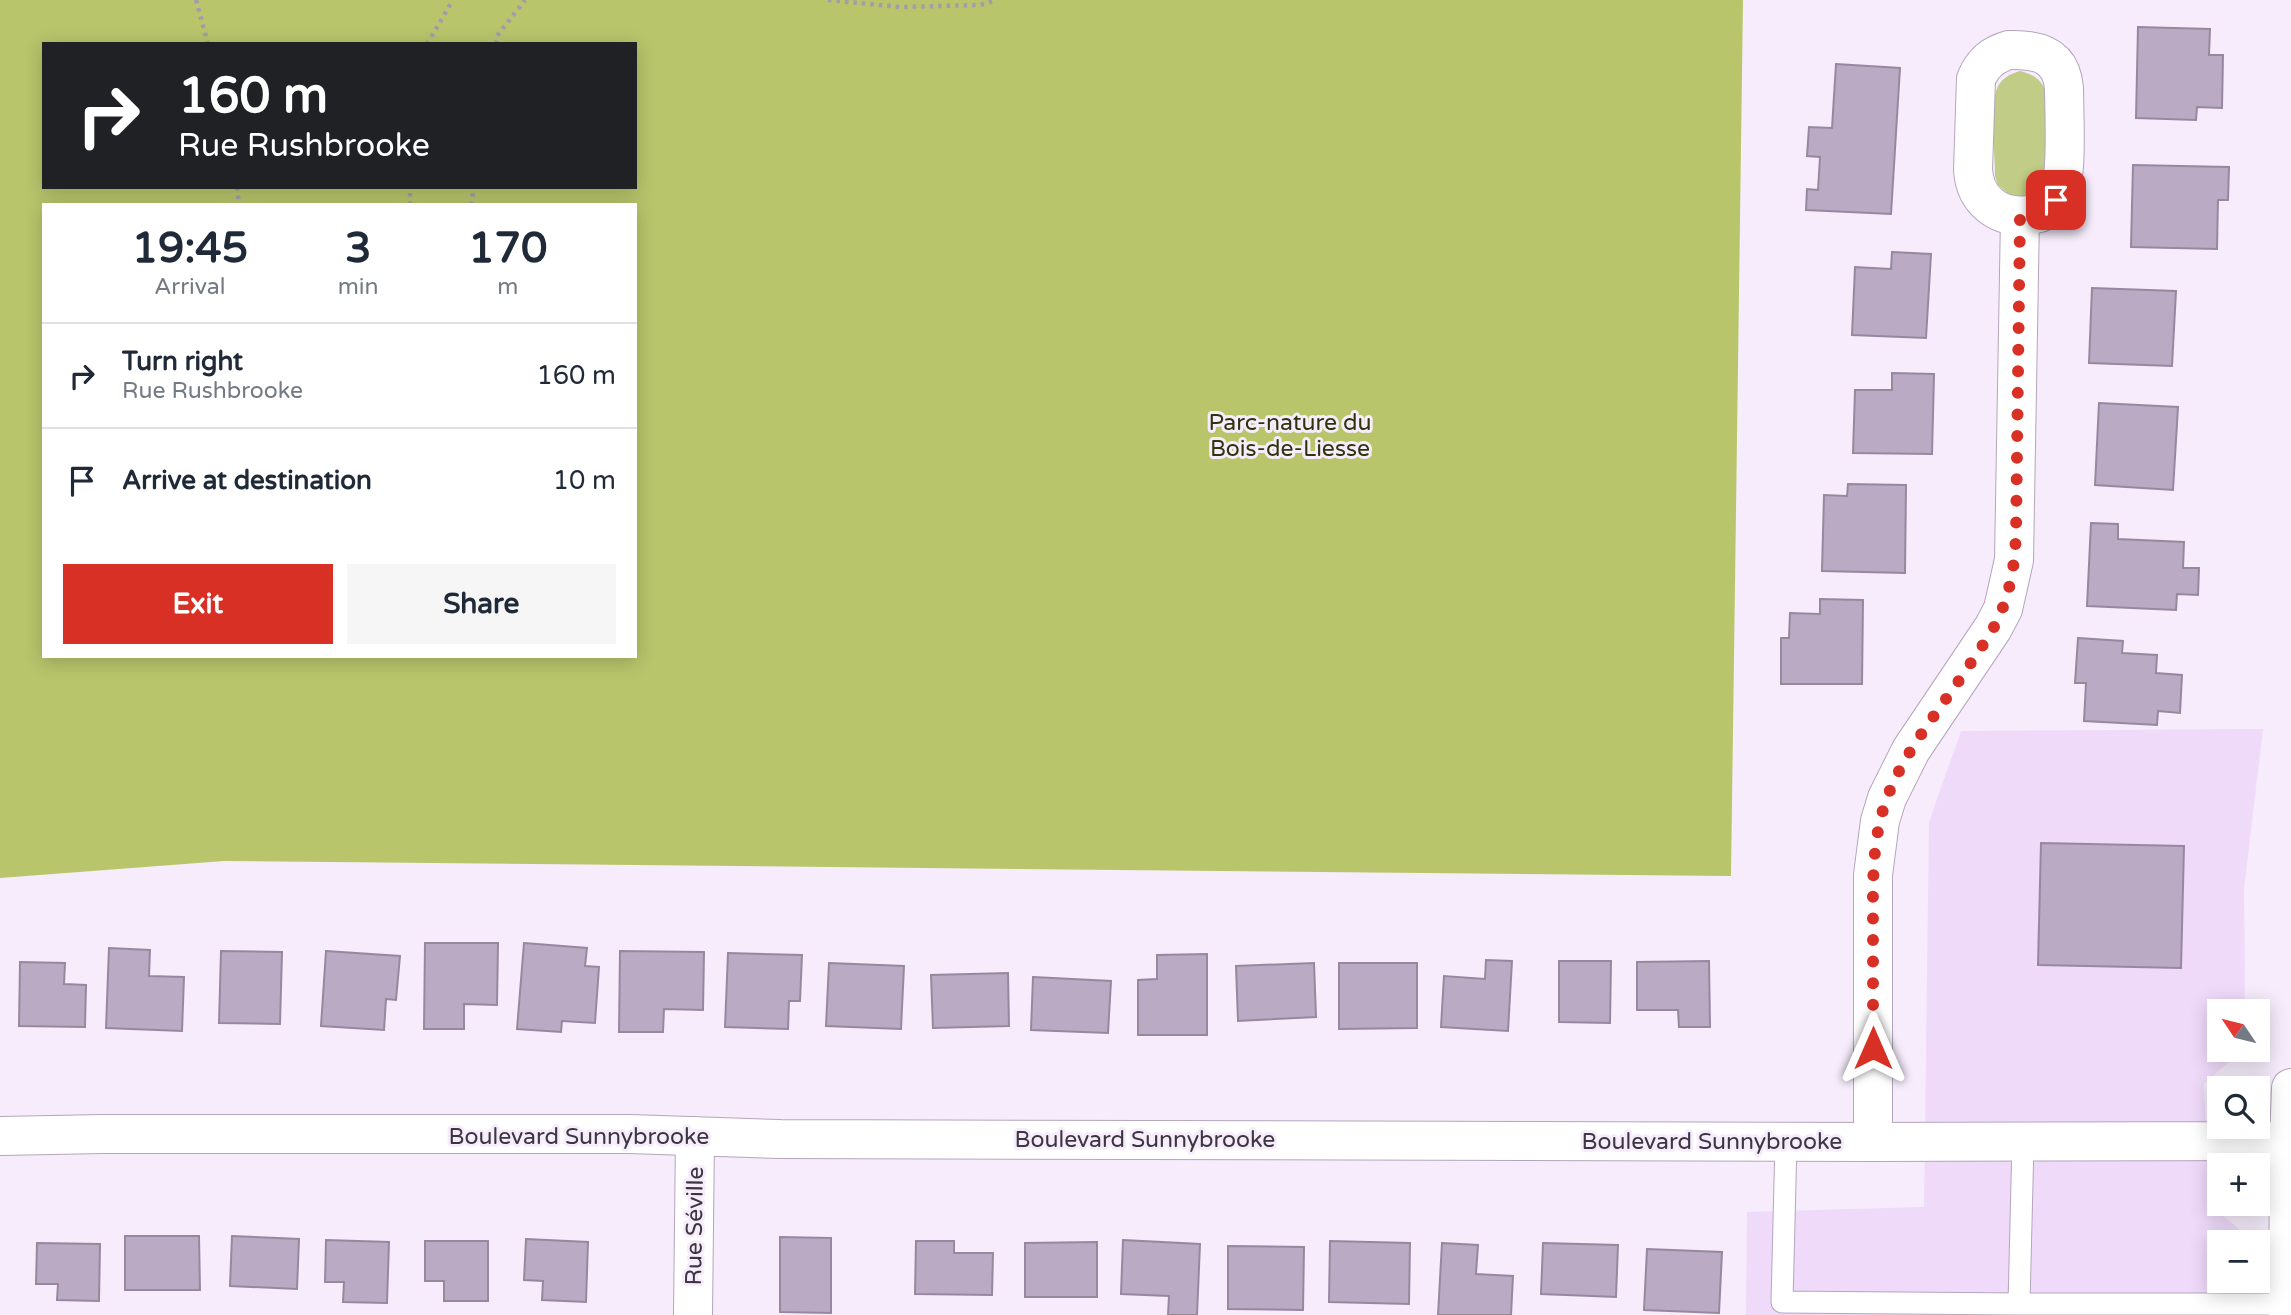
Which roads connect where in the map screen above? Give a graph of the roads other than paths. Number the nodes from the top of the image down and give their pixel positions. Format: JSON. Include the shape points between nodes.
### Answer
{"nodes":[{"id":1,"x":2020,"y":216,"type":"dead end"},
{"id":2,"x":2291,"y":1088,"type":"edge"},
{"id":3,"x":0,"y":1136,"type":"edge"},
{"id":4,"x":695,"y":1136,"type":"junction"},
{"id":5,"x":1786,"y":1141,"type":"junction"},
{"id":6,"x":2290,"y":1141,"type":"edge"},
{"id":7,"x":1873,"y":1142,"type":"junction"},
{"id":8,"x":2023,"y":1142,"type":"junction"},
{"id":9,"x":2019,"y":1304,"type":"junction"},
{"id":10,"x":1778,"y":1308,"type":"edge"},
{"id":11,"x":1834,"y":1308,"type":"edge"},
{"id":12,"x":2181,"y":1309,"type":"edge"},
{"id":13,"x":2288,"y":1310,"type":"edge"},
{"id":14,"x":693,"y":1315,"type":"edge"}],
"edges":[{"from":1,"to":7,"type":"street","via":[[2014,560],[2003,609],[1911,750],[1880,821],[1873,876]]},
{"from":2,"to":6,"type":"street"},
{"from":3,"to":4,"type":"street","name":"Boulevard Sunnybrooke"},
{"from":4,"to":5,"type":"street","name":"Boulevard Sunnybrooke"},
{"from":4,"to":14,"type":"street","name":"Rue Séville"},
{"from":5,"to":7,"type":"street","name":"Boulevard Sunnybrooke"},
{"from":5,"to":10,"type":"lane"},
{"from":6,"to":8,"type":"street","name":"Boulevard Sunnybrooke"},
{"from":6,"to":13,"type":"street"},
{"from":7,"to":8,"type":"street","name":"Boulevard Sunnybrooke"},
{"from":8,"to":9,"type":"lane"},
{"from":9,"to":11,"type":"lane"},
{"from":9,"to":12,"type":"lane"},
{"from":10,"to":11,"type":"lane"},
{"from":12,"to":13,"type":"lane"}]}
